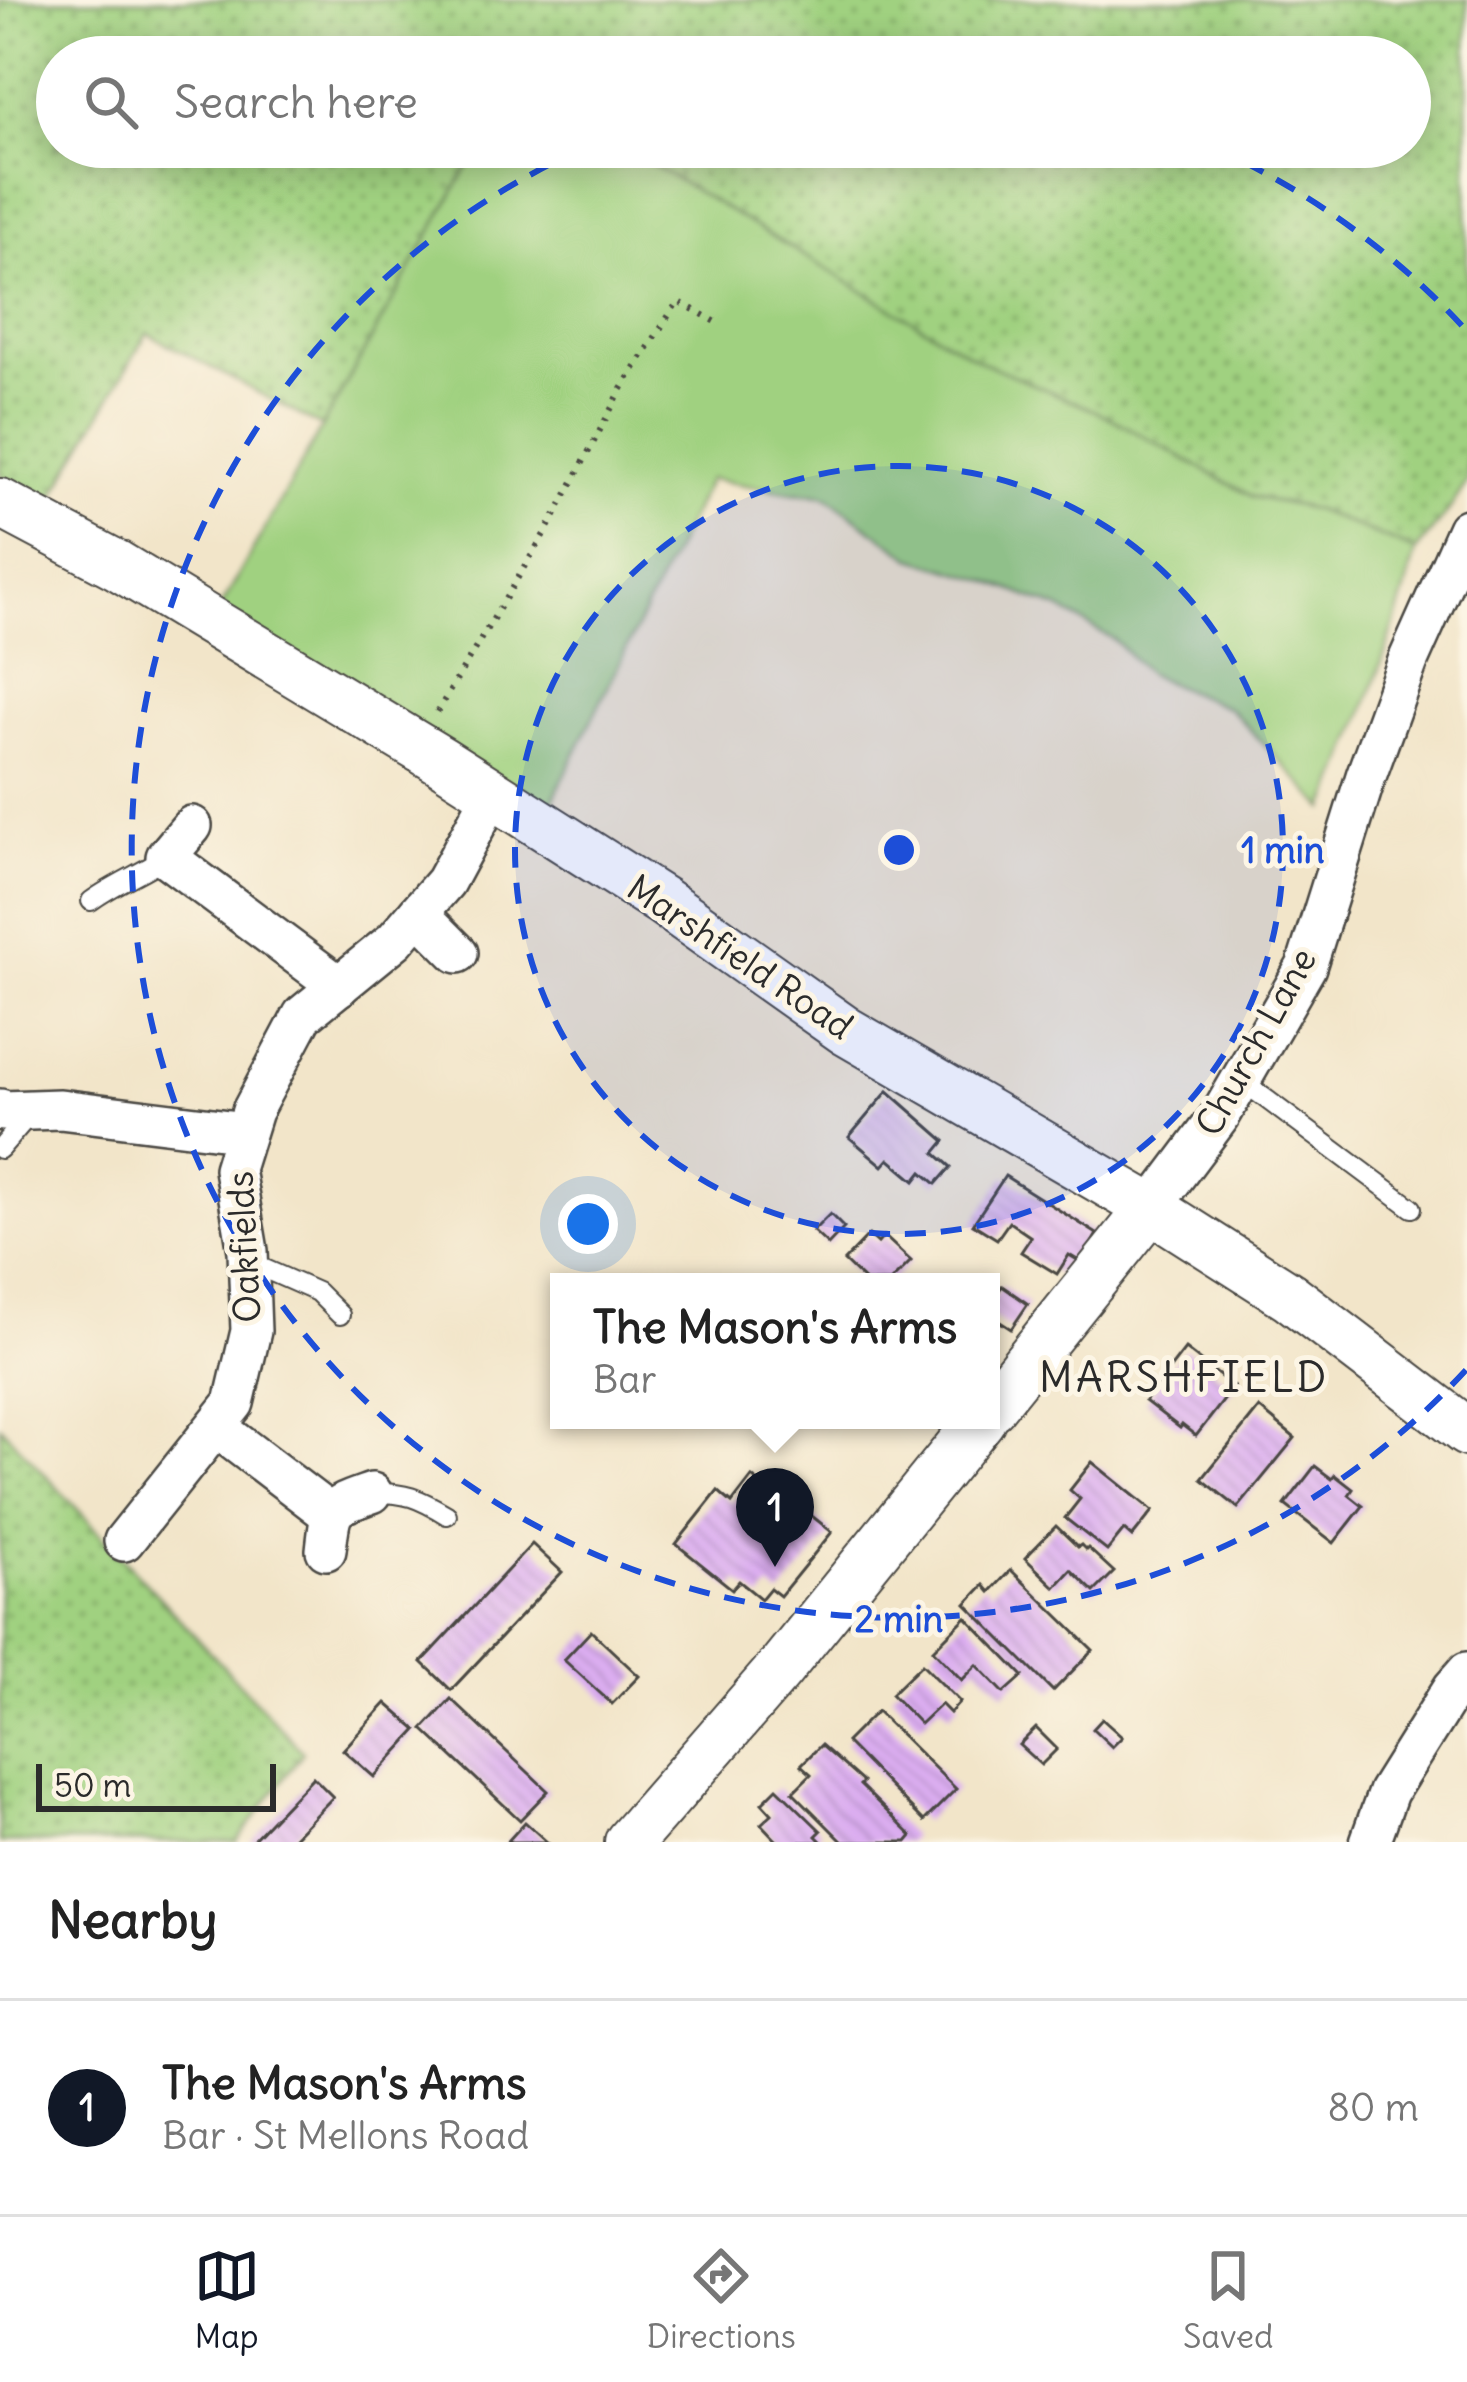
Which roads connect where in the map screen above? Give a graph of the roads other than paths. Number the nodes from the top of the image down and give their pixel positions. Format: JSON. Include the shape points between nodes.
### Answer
{"nodes":[{"id":1,"x":0,"y":502,"type":"edge"},
{"id":2,"x":1467,"y":529,"type":"edge"},
{"id":3,"x":493,"y":793,"type":"junction"},
{"id":4,"x":192,"y":826,"type":"dead end"},
{"id":5,"x":166,"y":857,"type":"junction"},
{"id":6,"x":91,"y":901,"type":"dead end"},
{"id":7,"x":418,"y":913,"type":"junction"},
{"id":8,"x":458,"y":953,"type":"dead end"},
{"id":9,"x":339,"y":986,"type":"junction"},
{"id":10,"x":1242,"y":1081,"type":"junction"},
{"id":11,"x":17,"y":1110,"type":"edge"},
{"id":12,"x":245,"y":1132,"type":"junction"},
{"id":13,"x":0,"y":1149,"type":"edge"},
{"id":14,"x":1151,"y":1208,"type":"junction"},
{"id":15,"x":1412,"y":1208,"type":"dead end"},
{"id":16,"x":249,"y":1262,"type":"junction"},
{"id":17,"x":340,"y":1315,"type":"dead end"},
{"id":18,"x":1000,"y":1396,"type":"edge"},
{"id":19,"x":216,"y":1427,"type":"junction"},
{"id":20,"x":973,"y":1429,"type":"edge"},
{"id":21,"x":1467,"y":1432,"type":"edge"},
{"id":22,"x":372,"y":1493,"type":"joint"},
{"id":23,"x":447,"y":1515,"type":"dead end"},
{"id":24,"x":124,"y":1541,"type":"dead end"},
{"id":25,"x":1467,"y":1672,"type":"edge"},
{"id":26,"x":629,"y":1842,"type":"edge"},
{"id":27,"x":1370,"y":1842,"type":"edge"}],
"edges":[{"from":1,"to":3,"type":"street","name":"Marshfield Road"},
{"from":2,"to":10,"type":"street","name":"Church Lane","via":[[1401,680],[1306,967]]},
{"from":3,"to":7,"type":"street","name":"Oakfields"},
{"from":3,"to":14,"type":"street","name":"Marshfield Road","via":[[846,1031]]},
{"from":4,"to":5,"type":"street"},
{"from":5,"to":6,"type":"lane"},
{"from":5,"to":9,"type":"street"},
{"from":7,"to":8,"type":"street"},
{"from":7,"to":9,"type":"street","name":"Oakfields"},
{"from":9,"to":12,"type":"street","name":"Oakfields","via":[[303,1015]]},
{"from":10,"to":14,"type":"street","name":"Church Lane"},
{"from":10,"to":15,"type":"lane"},
{"from":11,"to":12,"type":"street","name":"Oakfields"},
{"from":11,"to":13,"type":"lane"},
{"from":12,"to":16,"type":"street","name":"Oakfields","via":[[234,1169]]},
{"from":14,"to":18,"type":"street"},
{"from":14,"to":21,"type":"street","name":"Marshfield Road","via":[[1289,1295]]},
{"from":16,"to":17,"type":"lane","via":[[317,1292]]},
{"from":16,"to":19,"type":"street","name":"Oakfields","via":[[251,1331],[233,1403]]},
{"from":19,"to":22,"type":"street","via":[[328,1532],[339,1505]]},
{"from":19,"to":24,"type":"street","name":"Oakfields"},
{"from":20,"to":26,"type":"street"},
{"from":22,"to":23,"type":"lane","via":[[399,1492]]},
{"from":25,"to":27,"type":"street","via":[[1388,1792]]}]}
